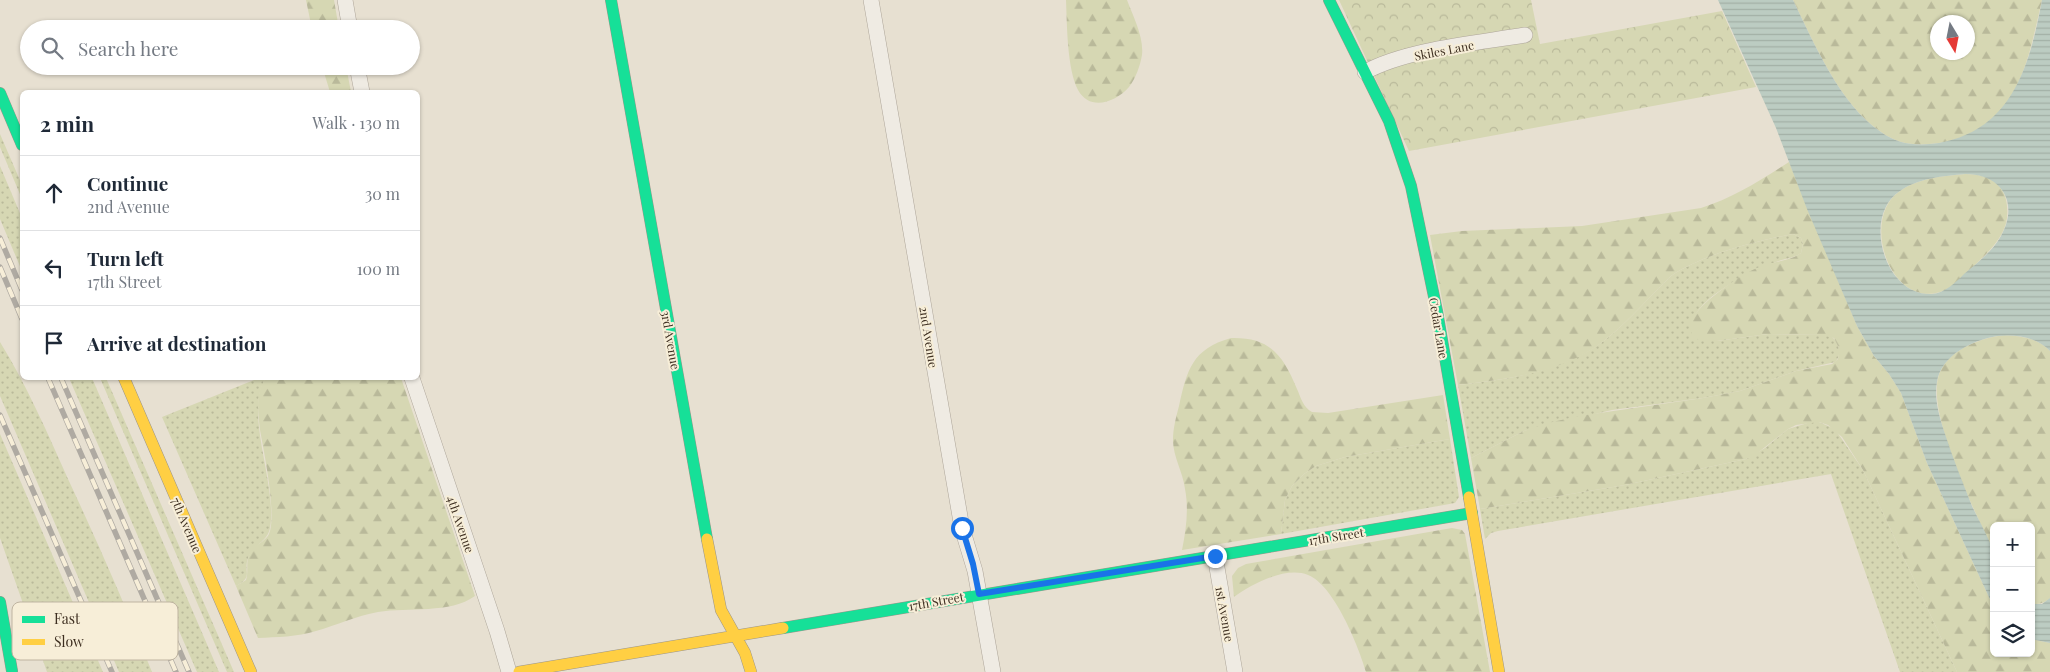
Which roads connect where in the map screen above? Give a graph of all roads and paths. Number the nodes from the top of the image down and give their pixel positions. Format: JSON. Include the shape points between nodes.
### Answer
{"nodes":[{"id":1,"x":345,"y":0,"type":"edge"},
{"id":2,"x":611,"y":0,"type":"edge"},
{"id":3,"x":871,"y":0,"type":"edge"},
{"id":4,"x":1329,"y":0,"type":"edge"},
{"id":5,"x":348,"y":20,"type":"edge"},
{"id":6,"x":1526,"y":35,"type":"dead end"},
{"id":7,"x":1365,"y":72,"type":"junction"},
{"id":8,"x":359,"y":75,"type":"edge"},
{"id":9,"x":362,"y":90,"type":"edge"},
{"id":10,"x":0,"y":93,"type":"edge"},
{"id":11,"x":20,"y":140,"type":"edge"},
{"id":12,"x":125,"y":380,"type":"edge"},
{"id":13,"x":413,"y":380,"type":"edge"},
{"id":14,"x":1472,"y":513,"type":"junction"},
{"id":15,"x":1215,"y":556,"type":"junction"},
{"id":16,"x":979,"y":594,"type":"junction"},
{"id":17,"x":0,"y":602,"type":"edge"},
{"id":18,"x":735,"y":636,"type":"junction"},
{"id":19,"x":0,"y":644,"type":"edge"},
{"id":20,"x":12,"y":672,"type":"edge"},
{"id":21,"x":251,"y":672,"type":"edge"},
{"id":22,"x":508,"y":672,"type":"edge"},
{"id":23,"x":519,"y":672,"type":"edge"},
{"id":24,"x":751,"y":672,"type":"edge"},
{"id":25,"x":992,"y":672,"type":"edge"},
{"id":26,"x":1235,"y":672,"type":"edge"},
{"id":27,"x":1499,"y":672,"type":"edge"}],
"edges":[{"from":1,"to":5,"type":"street"},
{"from":2,"to":18,"type":"main road","name":"3rd Avenue","via":[[718,600],[723,618]]},
{"from":3,"to":16,"type":"street","name":"2nd Avenue","via":[[960,519]]},
{"from":4,"to":7,"type":"main road","name":"Cedar Lane"},
{"from":6,"to":7,"type":"street","name":"Skiles Lane","via":[[1402,58]]},
{"from":7,"to":14,"type":"main road","name":"Cedar Lane","via":[[1397,143],[1417,209]]},
{"from":8,"to":9,"type":"street"},
{"from":10,"to":11,"type":"main road"},
{"from":12,"to":21,"type":"main road","name":"7th Avenue"},
{"from":13,"to":22,"type":"street","name":"4th Avenue"},
{"from":14,"to":15,"type":"main road","name":"17th Street"},
{"from":14,"to":27,"type":"main road","name":"Cedar Lane"},
{"from":15,"to":16,"type":"main road","name":"17th Street"},
{"from":15,"to":26,"type":"street","name":"1st Avenue"},
{"from":16,"to":18,"type":"main road","name":"17th Street"},
{"from":16,"to":25,"type":"street","name":"2nd Avenue"},
{"from":17,"to":20,"type":"main road"},
{"from":18,"to":23,"type":"main road","name":"17th Street"},
{"from":18,"to":24,"type":"main road","name":"3rd Avenue"},
{"from":19,"to":20,"type":"main road"}]}
